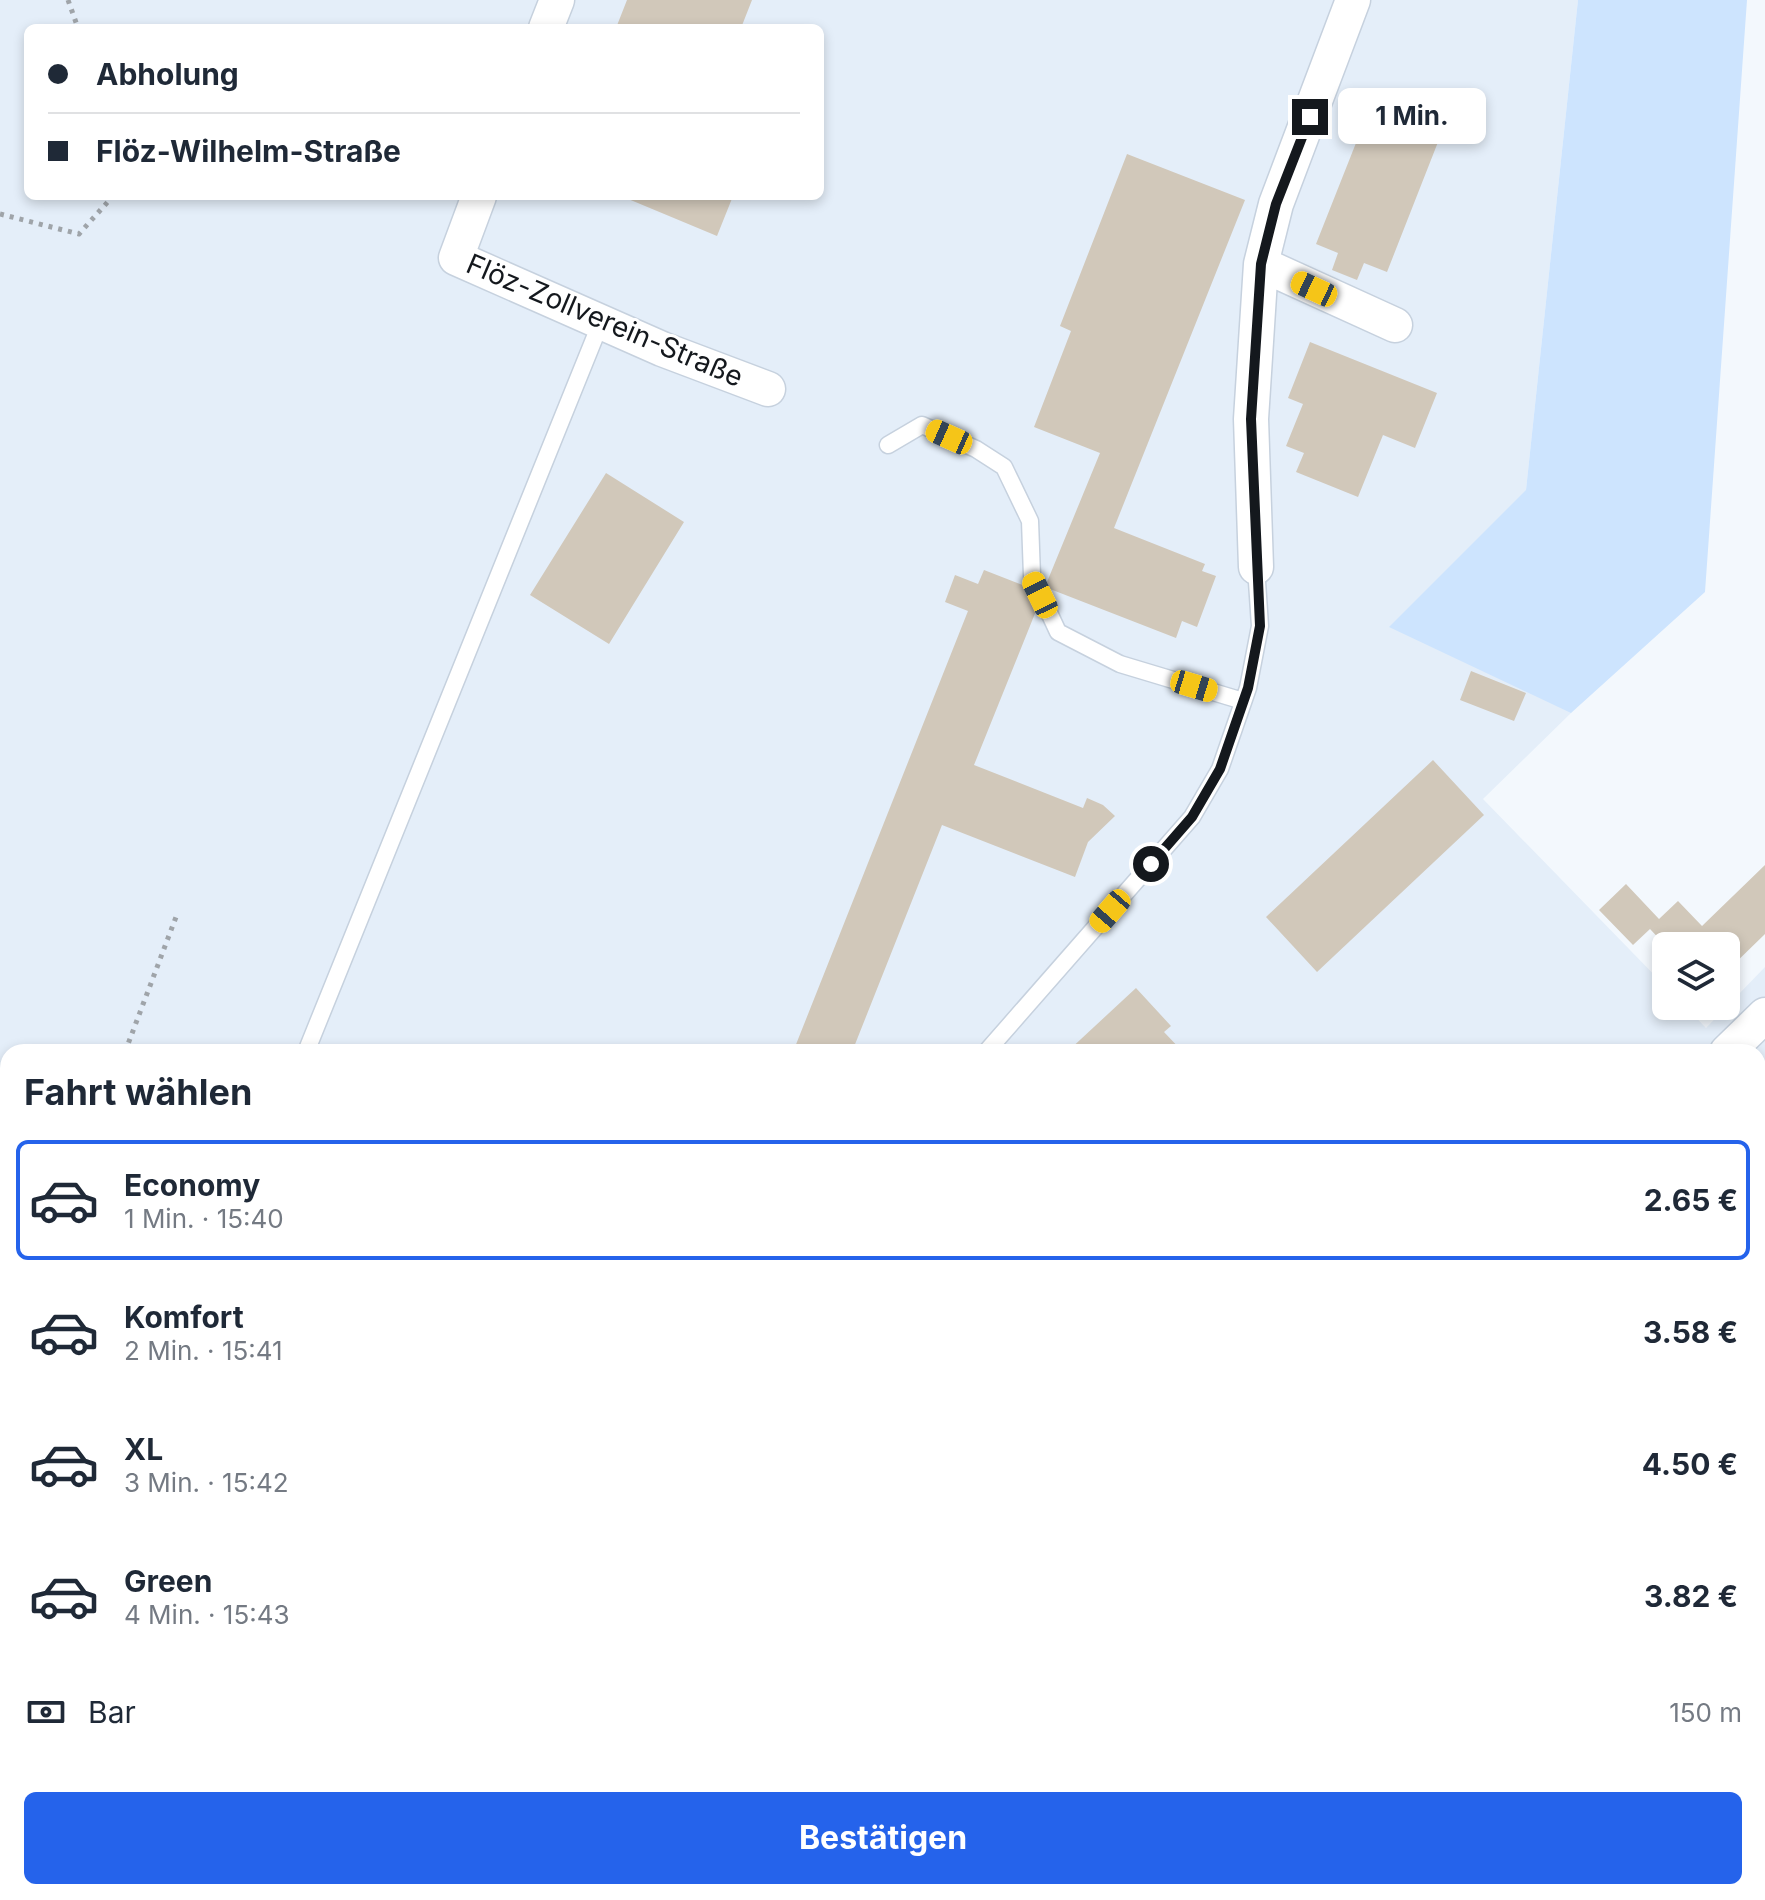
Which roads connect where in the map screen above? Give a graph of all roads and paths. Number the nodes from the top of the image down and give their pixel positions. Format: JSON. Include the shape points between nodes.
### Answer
{"nodes":[{"id":1,"x":68,"y":0,"type":"edge"},
{"id":2,"x":557,"y":0,"type":"edge"},
{"id":3,"x":1353,"y":0,"type":"edge"},
{"id":4,"x":77,"y":24,"type":"edge"},
{"id":5,"x":548,"y":24,"type":"edge"},
{"id":6,"x":109,"y":200,"type":"edge"},
{"id":7,"x":478,"y":200,"type":"edge"},
{"id":8,"x":0,"y":214,"type":"edge"},
{"id":9,"x":1261,"y":264,"type":"junction"},
{"id":10,"x":601,"y":322,"type":"junction"},
{"id":11,"x":1395,"y":325,"type":"dead end"},
{"id":12,"x":768,"y":389,"type":"dead end"},
{"id":13,"x":888,"y":445,"type":"dead end"},
{"id":14,"x":1256,"y":567,"type":"joint"},
{"id":15,"x":1243,"y":701,"type":"junction"},
{"id":16,"x":176,"y":917,"type":"dead end"},
{"id":17,"x":1765,"y":1015,"type":"edge"},
{"id":18,"x":128,"y":1044,"type":"edge"},
{"id":19,"x":309,"y":1044,"type":"edge"},
{"id":20,"x":993,"y":1044,"type":"edge"},
{"id":21,"x":1735,"y":1044,"type":"edge"}],
"edges":[{"from":1,"to":4,"type":"path"},
{"from":2,"to":5,"type":"street"},
{"from":3,"to":9,"type":"street","via":[[1276,204]]},
{"from":6,"to":8,"type":"path","via":[[79,234]]},
{"from":7,"to":10,"type":"street","name":"Flöz-Zollverein-Straße","via":[[456,258]]},
{"from":9,"to":11,"type":"street"},
{"from":9,"to":14,"type":"street","via":[[1251,419]]},
{"from":10,"to":12,"type":"street","name":"Flöz-Zollverein-Straße"},
{"from":10,"to":19,"type":"lane"},
{"from":13,"to":15,"type":"lane","via":[[922,425],[1004,467],[1030,521],[1032,576],[1058,632],[1120,664]]},
{"from":14,"to":15,"type":"lane","via":[[1260,626]]},
{"from":15,"to":20,"type":"lane","via":[[1220,769],[1192,817]]},
{"from":16,"to":18,"type":"path"},
{"from":17,"to":21,"type":"street"}]}
